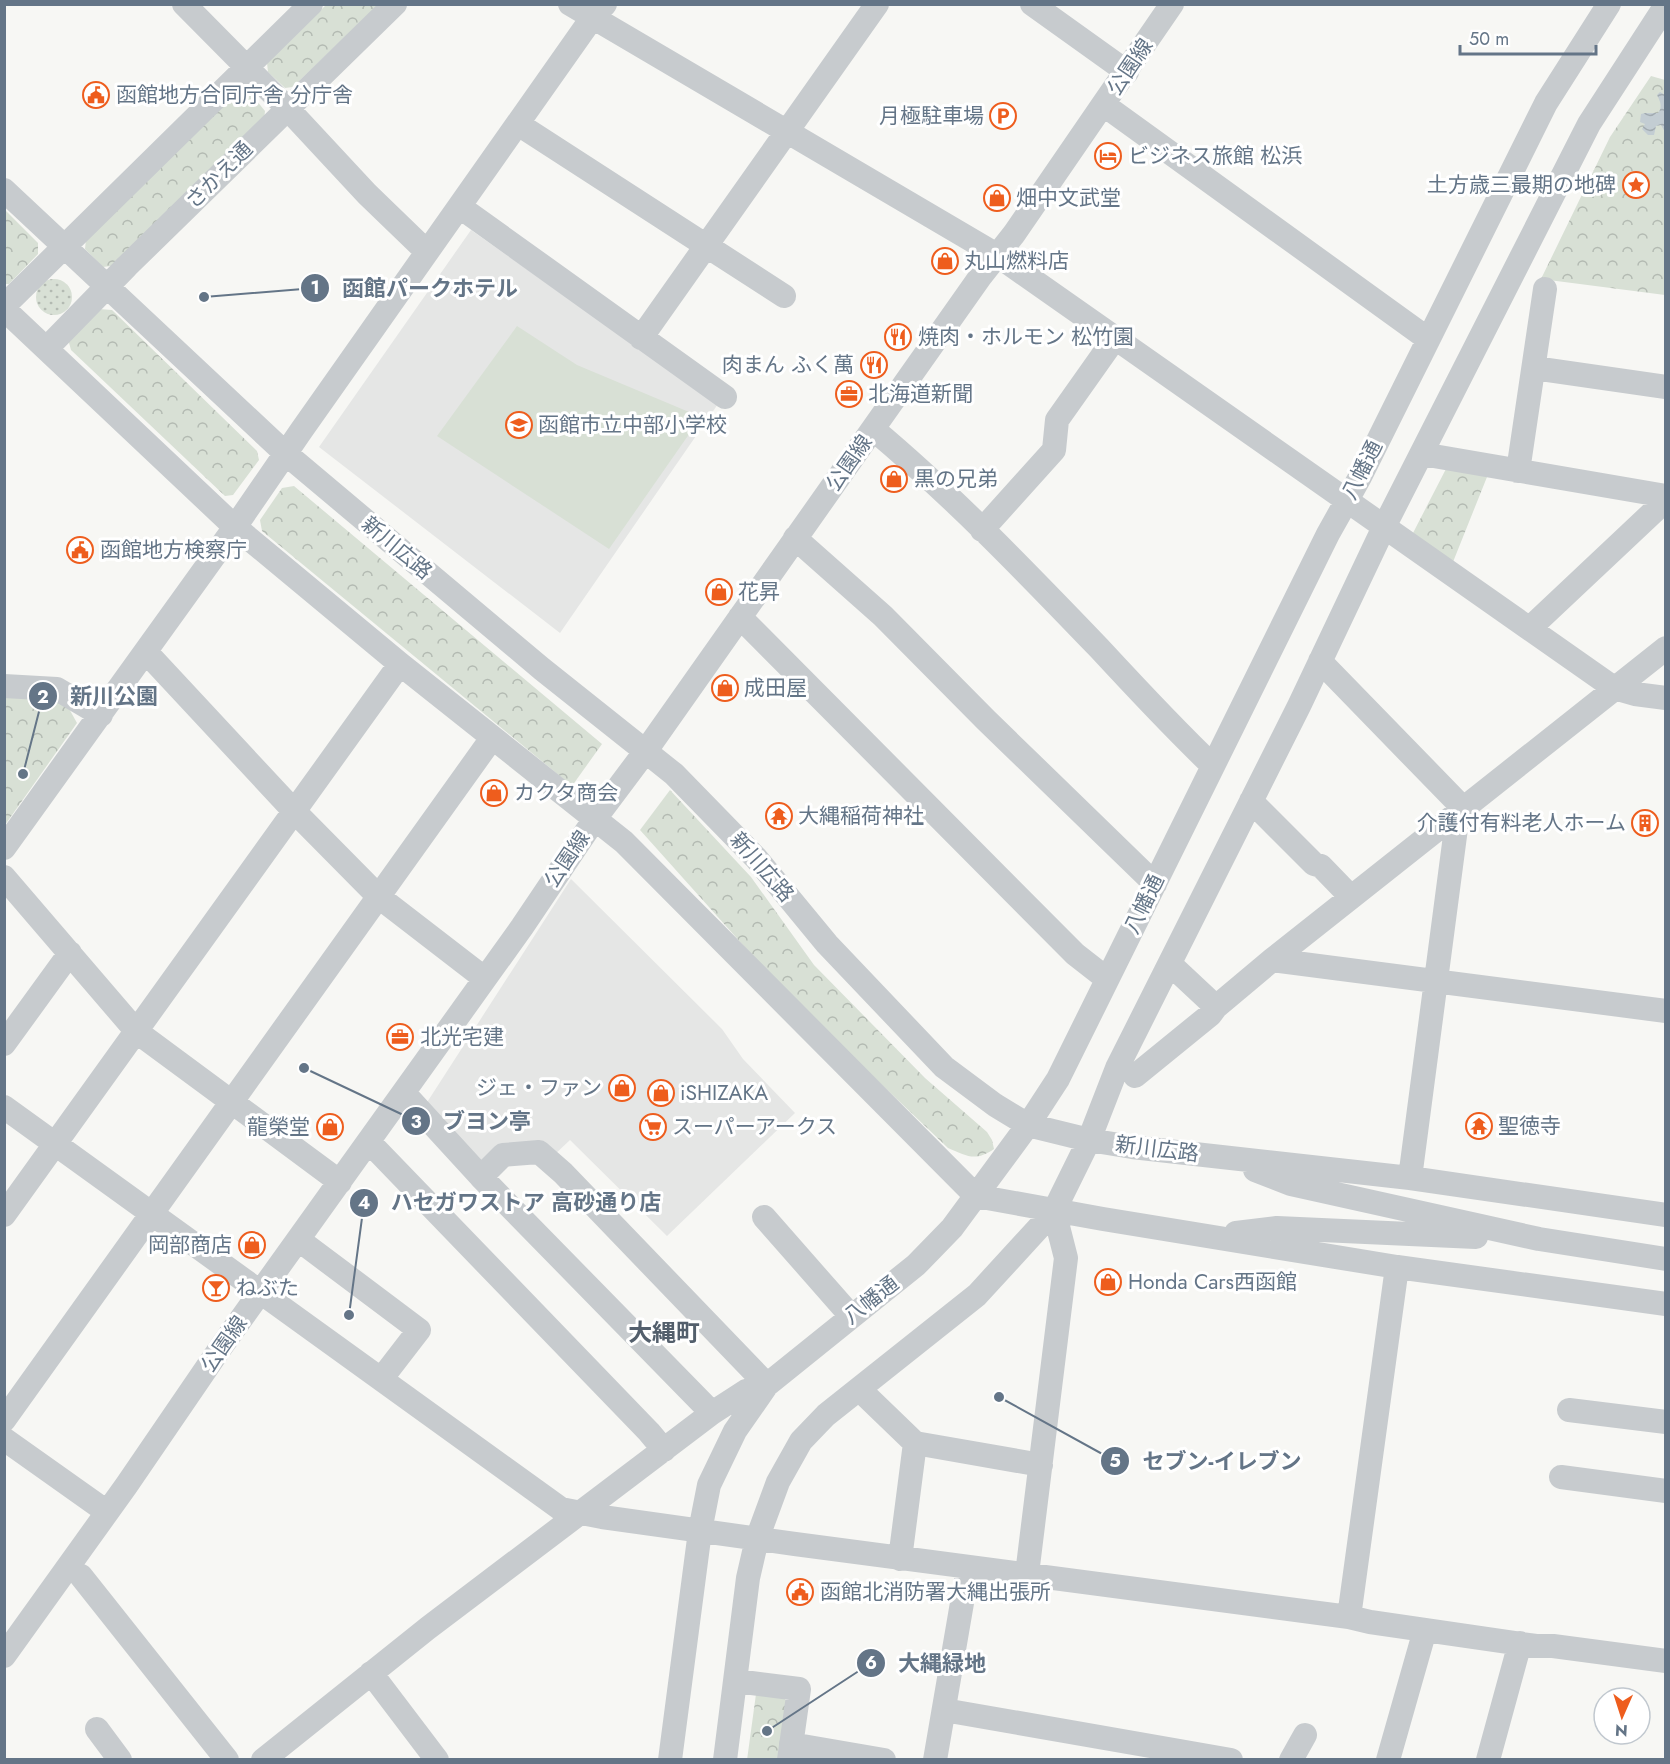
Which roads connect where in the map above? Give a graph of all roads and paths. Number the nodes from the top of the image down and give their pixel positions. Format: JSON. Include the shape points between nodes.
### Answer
{"nodes":[{"id":1,"x":184,"y":4,"type":"edge"},
{"id":2,"x":311,"y":4,"type":"edge"},
{"id":3,"x":395,"y":4,"type":"edge"},
{"id":4,"x":570,"y":4,"type":"edge"},
{"id":5,"x":877,"y":4,"type":"edge"},
{"id":6,"x":1032,"y":4,"type":"edge"},
{"id":7,"x":1172,"y":4,"type":"edge"},
{"id":8,"x":1609,"y":4,"type":"edge"},
{"id":9,"x":1665,"y":5,"type":"edge"},
{"id":10,"x":599,"y":11,"type":"edge"},
{"id":11,"x":246,"y":68,"type":"junction"},
{"id":12,"x":1127,"y":72,"type":"junction"},
{"id":13,"x":1104,"y":105,"type":"junction"},
{"id":14,"x":287,"y":108,"type":"junction"},
{"id":15,"x":518,"y":124,"type":"junction"},
{"id":16,"x":787,"y":132,"type":"junction"},
{"id":17,"x":4,"y":190,"type":"edge"},
{"id":18,"x":460,"y":207,"type":"junction"},
{"id":19,"x":63,"y":246,"type":"junction"},
{"id":20,"x":706,"y":247,"type":"junction"},
{"id":21,"x":427,"y":252,"type":"junction"},
{"id":22,"x":997,"y":255,"type":"junction"},
{"id":23,"x":106,"y":287,"type":"junction"},
{"id":24,"x":1545,"y":289,"type":"dead end"},
{"id":25,"x":784,"y":296,"type":"dead end"},
{"id":26,"x":4,"y":307,"type":"edge"},
{"id":27,"x":641,"y":338,"type":"junction"},
{"id":28,"x":1115,"y":338,"type":"junction"},
{"id":29,"x":1428,"y":339,"type":"junction"},
{"id":30,"x":46,"y":348,"type":"junction"},
{"id":31,"x":1534,"y":368,"type":"junction"},
{"id":32,"x":1665,"y":387,"type":"edge"},
{"id":33,"x":725,"y":397,"type":"dead end"},
{"id":34,"x":873,"y":429,"type":"junction"},
{"id":35,"x":285,"y":453,"type":"junction"},
{"id":36,"x":1422,"y":454,"type":"junction"},
{"id":37,"x":1518,"y":471,"type":"junction"},
{"id":38,"x":1665,"y":498,"type":"edge"},
{"id":39,"x":1347,"y":501,"type":"junction"},
{"id":40,"x":235,"y":527,"type":"junction"},
{"id":41,"x":1384,"y":527,"type":"junction"},
{"id":42,"x":982,"y":530,"type":"junction"},
{"id":43,"x":795,"y":538,"type":"junction"},
{"id":44,"x":740,"y":617,"type":"junction"},
{"id":45,"x":1530,"y":628,"type":"junction"},
{"id":46,"x":1665,"y":648,"type":"edge"},
{"id":47,"x":146,"y":652,"type":"junction"},
{"id":48,"x":1320,"y":661,"type":"junction"},
{"id":49,"x":400,"y":664,"type":"junction"},
{"id":50,"x":4,"y":686,"type":"edge"},
{"id":51,"x":1614,"y":688,"type":"junction"},
{"id":52,"x":1665,"y":698,"type":"edge"},
{"id":53,"x":101,"y":715,"type":"junction"},
{"id":54,"x":492,"y":738,"type":"junction"},
{"id":55,"x":645,"y":752,"type":"junction"},
{"id":56,"x":1213,"y":766,"type":"junction"},
{"id":57,"x":1251,"y":801,"type":"junction"},
{"id":58,"x":1461,"y":811,"type":"junction"},
{"id":59,"x":294,"y":812,"type":"junction"},
{"id":60,"x":594,"y":820,"type":"junction"},
{"id":61,"x":4,"y":848,"type":"edge"},
{"id":62,"x":4,"y":877,"type":"edge"},
{"id":63,"x":1155,"y":884,"type":"junction"},
{"id":64,"x":379,"y":897,"type":"junction"},
{"id":65,"x":1351,"y":897,"type":"junction"},
{"id":66,"x":70,"y":953,"type":"junction"},
{"id":67,"x":1272,"y":960,"type":"junction"},
{"id":68,"x":1170,"y":964,"type":"junction"},
{"id":69,"x":484,"y":978,"type":"junction"},
{"id":70,"x":1107,"y":980,"type":"junction"},
{"id":71,"x":1435,"y":982,"type":"junction"},
{"id":72,"x":1216,"y":1007,"type":"junction"},
{"id":73,"x":1665,"y":1011,"type":"edge"},
{"id":74,"x":137,"y":1032,"type":"junction"},
{"id":75,"x":4,"y":1044,"type":"edge"},
{"id":76,"x":1135,"y":1076,"type":"dead end"},
{"id":77,"x":404,"y":1093,"type":"junction"},
{"id":78,"x":232,"y":1102,"type":"junction"},
{"id":79,"x":4,"y":1107,"type":"edge"},
{"id":80,"x":1028,"y":1125,"type":"junction"},
{"id":81,"x":1089,"y":1140,"type":"junction"},
{"id":82,"x":369,"y":1142,"type":"junction"},
{"id":83,"x":56,"y":1144,"type":"junction"},
{"id":84,"x":1220,"y":1157,"type":"junction"},
{"id":85,"x":481,"y":1177,"type":"junction"},
{"id":86,"x":1410,"y":1178,"type":"junction"},
{"id":87,"x":340,"y":1182,"type":"junction"},
{"id":88,"x":976,"y":1196,"type":"junction"},
{"id":89,"x":1054,"y":1210,"type":"junction"},
{"id":90,"x":152,"y":1213,"type":"junction"},
{"id":91,"x":4,"y":1215,"type":"edge"},
{"id":92,"x":1665,"y":1215,"type":"edge"},
{"id":93,"x":764,"y":1217,"type":"dead end"},
{"id":94,"x":1207,"y":1236,"type":"junction"},
{"id":95,"x":1539,"y":1239,"type":"junction"},
{"id":96,"x":299,"y":1240,"type":"junction"},
{"id":97,"x":1665,"y":1259,"type":"edge"},
{"id":98,"x":1397,"y":1267,"type":"junction"},
{"id":99,"x":261,"y":1292,"type":"junction"},
{"id":100,"x":1665,"y":1304,"type":"edge"},
{"id":101,"x":851,"y":1316,"type":"junction"},
{"id":102,"x":382,"y":1378,"type":"junction"},
{"id":103,"x":767,"y":1385,"type":"junction"},
{"id":104,"x":859,"y":1389,"type":"junction"},
{"id":105,"x":1569,"y":1410,"type":"dead end"},
{"id":106,"x":712,"y":1413,"type":"junction"},
{"id":107,"x":4,"y":1420,"type":"edge"},
{"id":108,"x":1665,"y":1422,"type":"edge"},
{"id":109,"x":4,"y":1439,"type":"edge"},
{"id":110,"x":915,"y":1443,"type":"junction"},
{"id":111,"x":664,"y":1450,"type":"junction"},
{"id":112,"x":1041,"y":1465,"type":"junction"},
{"id":113,"x":1561,"y":1478,"type":"dead end"},
{"id":114,"x":1665,"y":1491,"type":"edge"},
{"id":115,"x":107,"y":1512,"type":"junction"},
{"id":116,"x":579,"y":1512,"type":"junction"},
{"id":117,"x":700,"y":1531,"type":"junction"},
{"id":118,"x":758,"y":1539,"type":"junction"},
{"id":119,"x":900,"y":1559,"type":"junction"},
{"id":120,"x":968,"y":1568,"type":"junction"},
{"id":121,"x":1027,"y":1574,"type":"junction"},
{"id":122,"x":81,"y":1576,"type":"dead end"},
{"id":123,"x":1349,"y":1617,"type":"junction"},
{"id":124,"x":1425,"y":1630,"type":"junction"},
{"id":125,"x":1520,"y":1643,"type":"junction"},
{"id":126,"x":4,"y":1656,"type":"edge"},
{"id":127,"x":1665,"y":1657,"type":"edge"},
{"id":128,"x":1665,"y":1661,"type":"edge"},
{"id":129,"x":371,"y":1673,"type":"junction"},
{"id":130,"x":736,"y":1681,"type":"junction"},
{"id":131,"x":944,"y":1710,"type":"junction"},
{"id":132,"x":96,"y":1729,"type":"dead end"},
{"id":133,"x":1305,"y":1735,"type":"dead end"},
{"id":134,"x":790,"y":1752,"type":"edge"},
{"id":135,"x":273,"y":1756,"type":"edge"},
{"id":136,"x":120,"y":1760,"type":"edge"},
{"id":137,"x":227,"y":1760,"type":"edge"},
{"id":138,"x":437,"y":1760,"type":"edge"},
{"id":139,"x":670,"y":1760,"type":"edge"},
{"id":140,"x":725,"y":1760,"type":"edge"},
{"id":141,"x":884,"y":1760,"type":"edge"},
{"id":142,"x":935,"y":1760,"type":"edge"},
{"id":143,"x":1231,"y":1760,"type":"edge"},
{"id":144,"x":1291,"y":1760,"type":"edge"},
{"id":145,"x":1388,"y":1760,"type":"edge"},
{"id":146,"x":1488,"y":1760,"type":"edge"}],
"edges":[{"from":1,"to":11,"type":"street"},
{"from":2,"to":11,"type":"street"},
{"from":3,"to":14,"type":"street","name":"さかえ通"},
{"from":4,"to":10,"type":"street"},
{"from":5,"to":16,"type":"street"},
{"from":6,"to":12,"type":"street"},
{"from":7,"to":12,"type":"street","name":"公園線"},
{"from":8,"to":29,"type":"street","name":"八幡通","via":[[1546,103]]},
{"from":9,"to":36,"type":"street","via":[[1589,124]]},
{"from":10,"to":15,"type":"street"},
{"from":10,"to":16,"type":"street"},
{"from":11,"to":14,"type":"street"},
{"from":11,"to":19,"type":"street"},
{"from":12,"to":13,"type":"street","name":"公園線"},
{"from":13,"to":22,"type":"street","name":"公園線"},
{"from":13,"to":29,"type":"street"},
{"from":14,"to":21,"type":"street"},
{"from":14,"to":23,"type":"street","name":"さかえ通"},
{"from":15,"to":18,"type":"street"},
{"from":15,"to":20,"type":"street"},
{"from":16,"to":20,"type":"street"},
{"from":16,"to":22,"type":"street"},
{"from":17,"to":19,"type":"street","name":"新川広路"},
{"from":18,"to":21,"type":"street"},
{"from":18,"to":27,"type":"street"},
{"from":19,"to":23,"type":"street","name":"新川広路"},
{"from":19,"to":26,"type":"street"},
{"from":20,"to":25,"type":"street"},
{"from":20,"to":27,"type":"street"},
{"from":21,"to":35,"type":"street"},
{"from":22,"to":28,"type":"street"},
{"from":22,"to":34,"type":"street","name":"公園線"},
{"from":23,"to":30,"type":"street","name":"さかえ通"},
{"from":23,"to":35,"type":"street","name":"新川広路"},
{"from":24,"to":31,"type":"street"},
{"from":26,"to":30,"type":"street"},
{"from":27,"to":33,"type":"street"},
{"from":28,"to":39,"type":"street"},
{"from":28,"to":42,"type":"street","via":[[1058,420],[1054,450]]},
{"from":29,"to":39,"type":"street","name":"八幡通"},
{"from":30,"to":40,"type":"street"},
{"from":31,"to":32,"type":"street"},
{"from":31,"to":37,"type":"street"},
{"from":34,"to":42,"type":"street"},
{"from":34,"to":43,"type":"street","name":"公園線"},
{"from":35,"to":40,"type":"street"},
{"from":35,"to":55,"type":"street","name":"新川広路"},
{"from":36,"to":37,"type":"street"},
{"from":36,"to":41,"type":"street"},
{"from":37,"to":38,"type":"street"},
{"from":38,"to":45,"type":"street"},
{"from":39,"to":41,"type":"street"},
{"from":39,"to":56,"type":"street","name":"八幡通"},
{"from":40,"to":47,"type":"street"},
{"from":40,"to":49,"type":"street"},
{"from":41,"to":45,"type":"street"},
{"from":41,"to":48,"type":"street"},
{"from":42,"to":56,"type":"street"},
{"from":43,"to":44,"type":"street","name":"公園線"},
{"from":43,"to":63,"type":"street","via":[[883,616]]},
{"from":44,"to":55,"type":"street","name":"公園線"},
{"from":44,"to":70,"type":"street","via":[[1075,954]]},
{"from":45,"to":51,"type":"street"},
{"from":46,"to":51,"type":"street"},
{"from":47,"to":53,"type":"street"},
{"from":47,"to":59,"type":"street"},
{"from":48,"to":57,"type":"street"},
{"from":48,"to":58,"type":"street"},
{"from":49,"to":54,"type":"street"},
{"from":49,"to":59,"type":"street"},
{"from":50,"to":53,"type":"street","via":[[57,689]]},
{"from":51,"to":52,"type":"street"},
{"from":51,"to":58,"type":"street"},
{"from":53,"to":61,"type":"street"},
{"from":54,"to":60,"type":"street"},
{"from":54,"to":64,"type":"street"},
{"from":55,"to":60,"type":"street","name":"公園線"},
{"from":55,"to":80,"type":"street","name":"新川広路","via":[[674,774],[756,858],[827,944],[944,1067]]},
{"from":56,"to":63,"type":"street","name":"八幡通"},
{"from":57,"to":65,"type":"street"},
{"from":57,"to":68,"type":"street"},
{"from":58,"to":65,"type":"street"},
{"from":58,"to":71,"type":"street"},
{"from":59,"to":64,"type":"street"},
{"from":59,"to":74,"type":"street"},
{"from":60,"to":69,"type":"street","name":"公園線"},
{"from":60,"to":88,"type":"street","via":[[632,850]]},
{"from":62,"to":66,"type":"street"},
{"from":63,"to":70,"type":"street","name":"八幡通"},
{"from":64,"to":69,"type":"street"},
{"from":64,"to":78,"type":"street"},
{"from":65,"to":67,"type":"street"},
{"from":66,"to":74,"type":"street"},
{"from":66,"to":75,"type":"street"},
{"from":67,"to":71,"type":"street"},
{"from":67,"to":72,"type":"street"},
{"from":68,"to":72,"type":"street"},
{"from":68,"to":81,"type":"street","via":[[1117,1068]]},
{"from":69,"to":77,"type":"street","name":"公園線"},
{"from":70,"to":80,"type":"street","name":"八幡通","via":[[1058,1079]]},
{"from":71,"to":73,"type":"street"},
{"from":71,"to":86,"type":"street"},
{"from":72,"to":76,"type":"street"},
{"from":74,"to":78,"type":"street"},
{"from":74,"to":83,"type":"street"},
{"from":77,"to":82,"type":"street","name":"公園線"},
{"from":77,"to":85,"type":"street"},
{"from":78,"to":87,"type":"street"},
{"from":78,"to":90,"type":"street"},
{"from":79,"to":83,"type":"street"},
{"from":80,"to":81,"type":"street","name":"新川広路"},
{"from":80,"to":88,"type":"street","name":"八幡通"},
{"from":81,"to":84,"type":"street","name":"新川広路"},
{"from":81,"to":89,"type":"street"},
{"from":82,"to":87,"type":"street","name":"公園線"},
{"from":82,"to":111,"type":"street","via":[[650,1431]]},
{"from":83,"to":90,"type":"street"},
{"from":83,"to":91,"type":"street"},
{"from":84,"to":86,"type":"street","name":"新川広路"},
{"from":84,"to":95,"type":"street","via":[[1291,1184]]},
{"from":85,"to":103,"type":"street","via":[[503,1155],[539,1152]]},
{"from":85,"to":106,"type":"street"},
{"from":86,"to":92,"type":"street","name":"新川広路"},
{"from":87,"to":96,"type":"street","name":"公園線"},
{"from":88,"to":89,"type":"street"},
{"from":88,"to":101,"type":"street","name":"八幡通","via":[[916,1265]]},
{"from":89,"to":94,"type":"street"},
{"from":89,"to":104,"type":"street","via":[[977,1295]]},
{"from":89,"to":112,"type":"street","via":[[1066,1258]]},
{"from":90,"to":99,"type":"street"},
{"from":90,"to":107,"type":"street"},
{"from":93,"to":101,"type":"street"},
{"from":94,"to":95,"type":"street","via":[[1277,1228]]},
{"from":94,"to":98,"type":"street"},
{"from":95,"to":97,"type":"street"},
{"from":96,"to":99,"type":"street","name":"公園線"},
{"from":96,"to":102,"type":"street","via":[[419,1330]]},
{"from":98,"to":100,"type":"street"},
{"from":98,"to":123,"type":"street"},
{"from":99,"to":102,"type":"street"},
{"from":99,"to":115,"type":"street","name":"公園線"},
{"from":101,"to":103,"type":"street","name":"八幡通"},
{"from":102,"to":116,"type":"street","via":[[561,1509]]},
{"from":103,"to":106,"type":"street","via":[[746,1391]]},
{"from":103,"to":117,"type":"street","name":"八幡通","via":[[735,1431],[714,1474]]},
{"from":104,"to":110,"type":"street"},
{"from":104,"to":118,"type":"street","via":[[801,1441],[778,1482]]},
{"from":105,"to":108,"type":"street"},
{"from":106,"to":111,"type":"street"},
{"from":109,"to":115,"type":"street"},
{"from":110,"to":112,"type":"street"},
{"from":110,"to":119,"type":"street"},
{"from":111,"to":116,"type":"street"},
{"from":112,"to":121,"type":"street"},
{"from":113,"to":114,"type":"street"},
{"from":115,"to":126,"type":"street","name":"公園線"},
{"from":116,"to":117,"type":"street"},
{"from":116,"to":129,"type":"street"},
{"from":117,"to":118,"type":"street"},
{"from":117,"to":139,"type":"street","name":"八幡通"},
{"from":118,"to":119,"type":"street"},
{"from":118,"to":130,"type":"street","via":[[748,1578]]},
{"from":119,"to":120,"type":"street"},
{"from":120,"to":121,"type":"street"},
{"from":120,"to":131,"type":"street"},
{"from":121,"to":123,"type":"street"},
{"from":122,"to":137,"type":"street"},
{"from":123,"to":124,"type":"street"},
{"from":124,"to":125,"type":"street"},
{"from":124,"to":145,"type":"street"},
{"from":125,"to":128,"type":"street"},
{"from":125,"to":146,"type":"street"},
{"from":127,"to":128,"type":"street"},
{"from":129,"to":135,"type":"street"},
{"from":129,"to":138,"type":"street"},
{"from":130,"to":134,"type":"street","via":[[799,1689]]},
{"from":130,"to":140,"type":"street"},
{"from":131,"to":142,"type":"street"},
{"from":131,"to":143,"type":"street"},
{"from":132,"to":136,"type":"street"},
{"from":133,"to":144,"type":"street"},
{"from":134,"to":141,"type":"street"}]}
